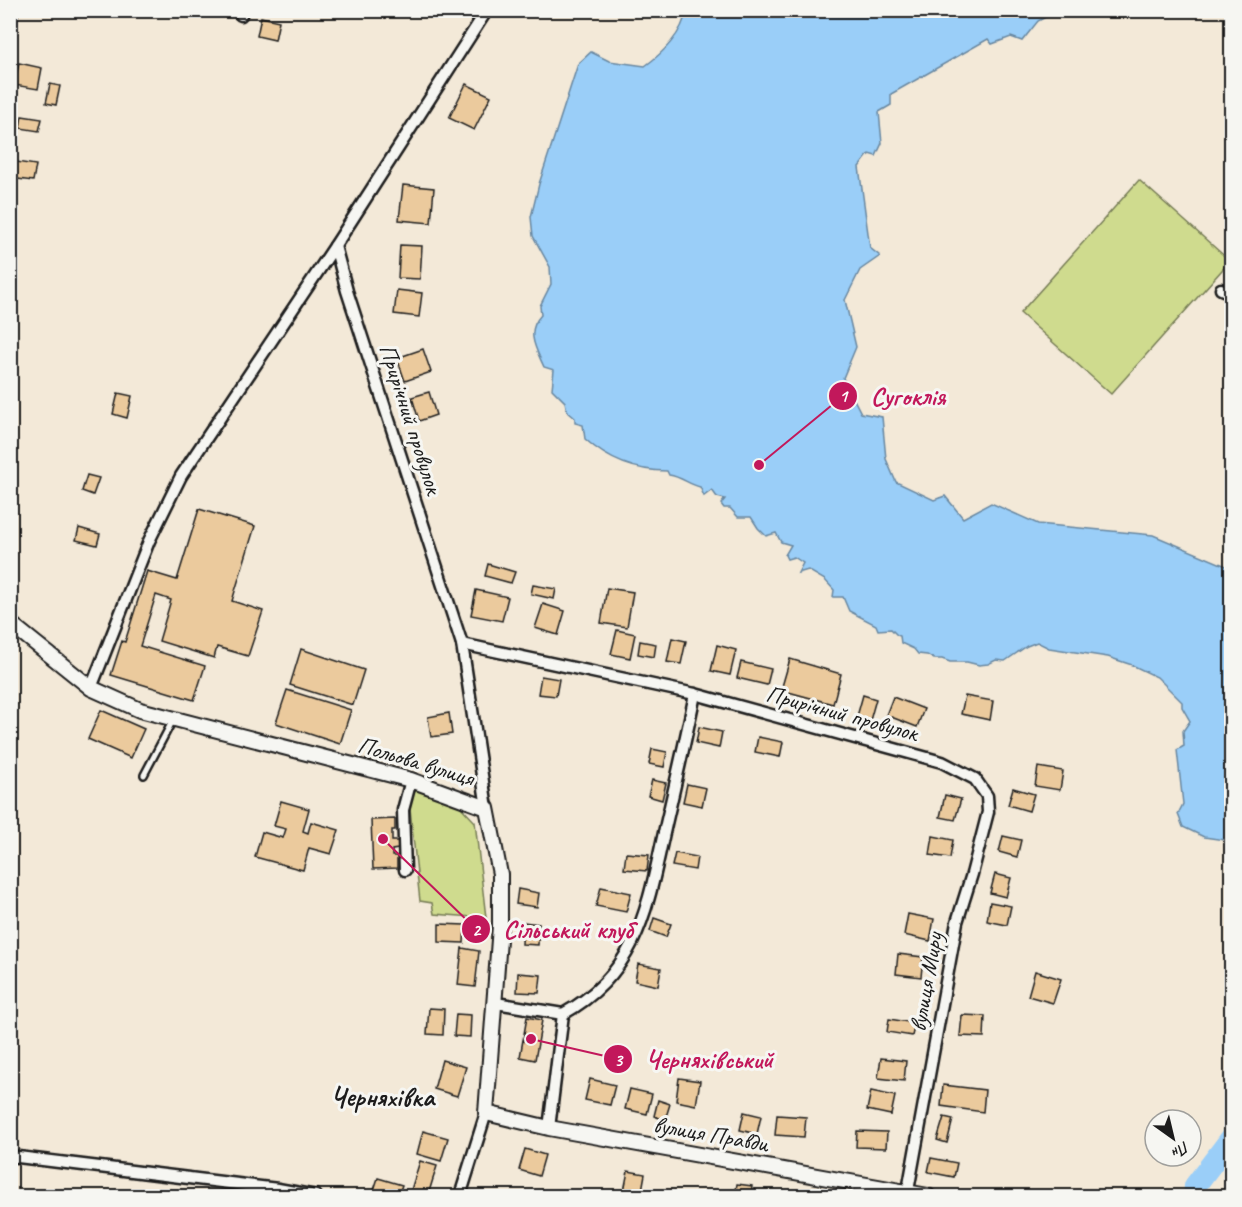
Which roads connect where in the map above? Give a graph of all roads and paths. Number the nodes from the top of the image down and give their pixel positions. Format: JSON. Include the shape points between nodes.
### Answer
{"nodes":[{"id":1,"x":12,"y":10,"type":"edge"},
{"id":2,"x":487,"y":10,"type":"edge"},
{"id":3,"x":10,"y":21,"type":"edge"},
{"id":4,"x":335,"y":246,"type":"junction"},
{"id":5,"x":1221,"y":289,"type":"dead end"},
{"id":6,"x":1232,"y":294,"type":"edge"},
{"id":7,"x":10,"y":622,"type":"edge"},
{"id":8,"x":462,"y":644,"type":"junction"},
{"id":9,"x":91,"y":688,"type":"junction"},
{"id":10,"x":695,"y":694,"type":"junction"},
{"id":11,"x":174,"y":719,"type":"junction"},
{"id":12,"x":144,"y":775,"type":"dead end"},
{"id":13,"x":411,"y":780,"type":"junction"},
{"id":14,"x":975,"y":780,"type":"joint"},
{"id":15,"x":487,"y":808,"type":"junction"},
{"id":16,"x":405,"y":870,"type":"dead end"},
{"id":17,"x":496,"y":1003,"type":"junction"},
{"id":18,"x":563,"y":1014,"type":"junction"},
{"id":19,"x":486,"y":1113,"type":"junction"},
{"id":20,"x":549,"y":1128,"type":"junction"},
{"id":21,"x":10,"y":1156,"type":"edge"},
{"id":22,"x":908,"y":1194,"type":"edge"},
{"id":23,"x":316,"y":1197,"type":"edge"},
{"id":24,"x":460,"y":1197,"type":"edge"},
{"id":25,"x":928,"y":1197,"type":"edge"}],
"edges":[{"from":1,"to":3,"type":"street"},
{"from":2,"to":4,"type":"street"},
{"from":4,"to":8,"type":"street","name":"Прирічний провулок"},
{"from":4,"to":9,"type":"street","via":[[181,476],[149,541]]},
{"from":5,"to":6,"type":"street"},
{"from":7,"to":9,"type":"street","name":"Польова вулиця"},
{"from":8,"to":10,"type":"street","name":"Прирічний провулок"},
{"from":8,"to":15,"type":"street"},
{"from":9,"to":11,"type":"street","name":"Польова вулиця","via":[[140,710]]},
{"from":10,"to":14,"type":"street","name":"Прирічний провулок","via":[[942,762]]},
{"from":10,"to":18,"type":"street","via":[[645,916],[624,958],[600,990]]},
{"from":11,"to":12,"type":"lane"},
{"from":11,"to":13,"type":"street","name":"Польова вулиця"},
{"from":13,"to":15,"type":"street","name":"Польова вулиця"},
{"from":13,"to":16,"type":"street","via":[[403,810]]},
{"from":14,"to":22,"type":"street","name":"вулиця Миру","via":[[987,796],[988,812],[957,922]]},
{"from":15,"to":17,"type":"street","name":"Польова вулиця","via":[[500,874]]},
{"from":17,"to":18,"type":"street"},
{"from":17,"to":19,"type":"street","name":"Польова вулиця"},
{"from":18,"to":20,"type":"street"},
{"from":19,"to":20,"type":"street","name":"вулиця Правди"},
{"from":19,"to":24,"type":"street","name":"Польова вулиця"},
{"from":20,"to":22,"type":"street","name":"вулиця Правди"},
{"from":21,"to":23,"type":"street"},
{"from":22,"to":25,"type":"street","name":"вулиця Правди"}]}
